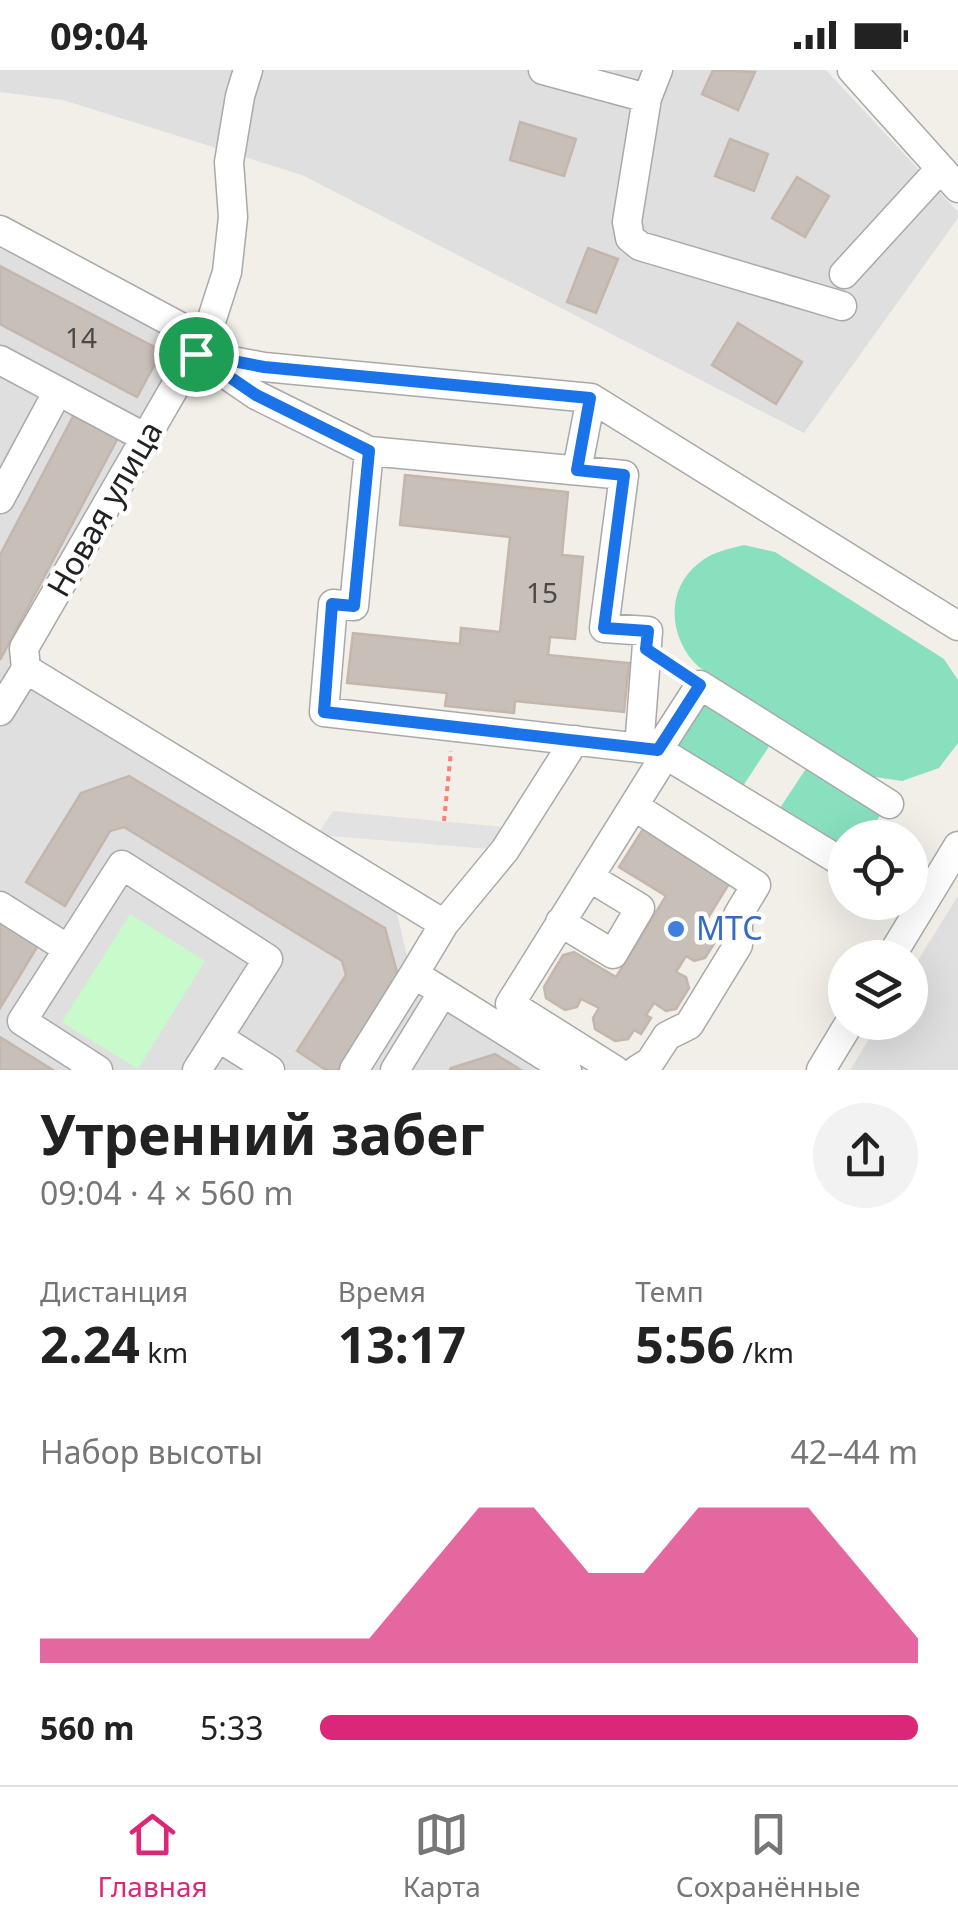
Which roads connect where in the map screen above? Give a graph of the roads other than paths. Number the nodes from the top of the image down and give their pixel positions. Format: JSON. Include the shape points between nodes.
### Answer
{"nodes":[{"id":1,"x":248,"y":70,"type":"edge"},
{"id":2,"x":542,"y":70,"type":"edge"},
{"id":3,"x":658,"y":70,"type":"edge"},
{"id":4,"x":852,"y":70,"type":"edge"},
{"id":5,"x":647,"y":98,"type":"junction"},
{"id":6,"x":949,"y":179,"type":"edge"},
{"id":7,"x":0,"y":230,"type":"edge"},
{"id":8,"x":844,"y":274,"type":"dead end"},
{"id":9,"x":842,"y":306,"type":"dead end"},
{"id":10,"x":200,"y":346,"type":"junction"},
{"id":11,"x":0,"y":360,"type":"edge"},
{"id":12,"x":58,"y":391,"type":"junction"},
{"id":13,"x":590,"y":398,"type":"junction"},
{"id":14,"x":146,"y":438,"type":"junction"},
{"id":15,"x":369,"y":451,"type":"junction"},
{"id":16,"x":577,"y":470,"type":"junction"},
{"id":17,"x":0,"y":499,"type":"edge"},
{"id":18,"x":958,"y":626,"type":"edge"},
{"id":19,"x":26,"y":669,"type":"junction"},
{"id":20,"x":1,"y":709,"type":"edge"},
{"id":21,"x":576,"y":740,"type":"junction"},
{"id":22,"x":654,"y":750,"type":"junction"},
{"id":23,"x":889,"y":804,"type":"dead end"},
{"id":24,"x":634,"y":806,"type":"junction"},
{"id":25,"x":958,"y":846,"type":"edge"},
{"id":26,"x":828,"y":854,"type":"edge"},
{"id":27,"x":589,"y":877,"type":"junction"},
{"id":28,"x":928,"y":886,"type":"edge"},
{"id":29,"x":0,"y":906,"type":"edge"},
{"id":30,"x":560,"y":922,"type":"junction"},
{"id":31,"x":444,"y":924,"type":"junction"},
{"id":32,"x":68,"y":949,"type":"junction"},
{"id":33,"x":414,"y":974,"type":"junction"},
{"id":34,"x":443,"y":992,"type":"junction"},
{"id":35,"x":218,"y":1037,"type":"junction"},
{"id":36,"x":839,"y":1040,"type":"edge"},
{"id":37,"x":98,"y":1070,"type":"edge"},
{"id":38,"x":196,"y":1070,"type":"edge"},
{"id":39,"x":270,"y":1070,"type":"edge"},
{"id":40,"x":354,"y":1070,"type":"edge"},
{"id":41,"x":394,"y":1070,"type":"edge"},
{"id":42,"x":567,"y":1070,"type":"edge"},
{"id":43,"x":616,"y":1070,"type":"edge"},
{"id":44,"x":637,"y":1070,"type":"edge"},
{"id":45,"x":821,"y":1070,"type":"edge"}],
"edges":[{"from":1,"to":10,"type":"street","name":"Новая улица","via":[[229,162],[233,218],[227,272]]},
{"from":2,"to":5,"type":"street"},
{"from":3,"to":5,"type":"street"},
{"from":4,"to":6,"type":"street"},
{"from":5,"to":9,"type":"street","via":[[630,238]]},
{"from":6,"to":8,"type":"street"},
{"from":7,"to":10,"type":"street"},
{"from":10,"to":13,"type":"street","via":[[264,367]]},
{"from":10,"to":14,"type":"street","name":"Новая улица"},
{"from":10,"to":15,"type":"street","via":[[256,395]]},
{"from":11,"to":12,"type":"street"},
{"from":12,"to":14,"type":"street"},
{"from":12,"to":17,"type":"street"},
{"from":13,"to":16,"type":"street"},
{"from":13,"to":18,"type":"street"},
{"from":14,"to":19,"type":"street","name":"Новая улица","via":[[24,648]]},
{"from":15,"to":16,"type":"street"},
{"from":15,"to":21,"type":"street","via":[[354,606],[332,604],[324,712]]},
{"from":16,"to":22,"type":"street","via":[[624,475],[604,628],[648,631]]},
{"from":19,"to":20,"type":"street","name":"Новая улица"},
{"from":19,"to":31,"type":"street"},
{"from":21,"to":22,"type":"street"},
{"from":21,"to":31,"type":"street","via":[[505,850]]},
{"from":22,"to":23,"type":"street","via":[[700,685]]},
{"from":22,"to":24,"type":"street"},
{"from":22,"to":26,"type":"street"},
{"from":24,"to":27,"type":"street"},
{"from":24,"to":44,"type":"street","via":[[756,885],[738,915],[738,945],[689,1025],[667,1036]]},
{"from":25,"to":28,"type":"street"},
{"from":27,"to":30,"type":"street"},
{"from":27,"to":30,"type":"street","via":[[640,908],[613,954]]},
{"from":29,"to":32,"type":"street"},
{"from":30,"to":43,"type":"street","via":[[510,1004]]},
{"from":31,"to":33,"type":"street"},
{"from":32,"to":35,"type":"street","via":[[122,865],[268,959]]},
{"from":32,"to":37,"type":"street","via":[[22,1021]]},
{"from":33,"to":34,"type":"street"},
{"from":33,"to":40,"type":"street"},
{"from":34,"to":41,"type":"street"},
{"from":34,"to":42,"type":"street"},
{"from":35,"to":38,"type":"street"},
{"from":35,"to":39,"type":"street"},
{"from":36,"to":45,"type":"street"}]}
